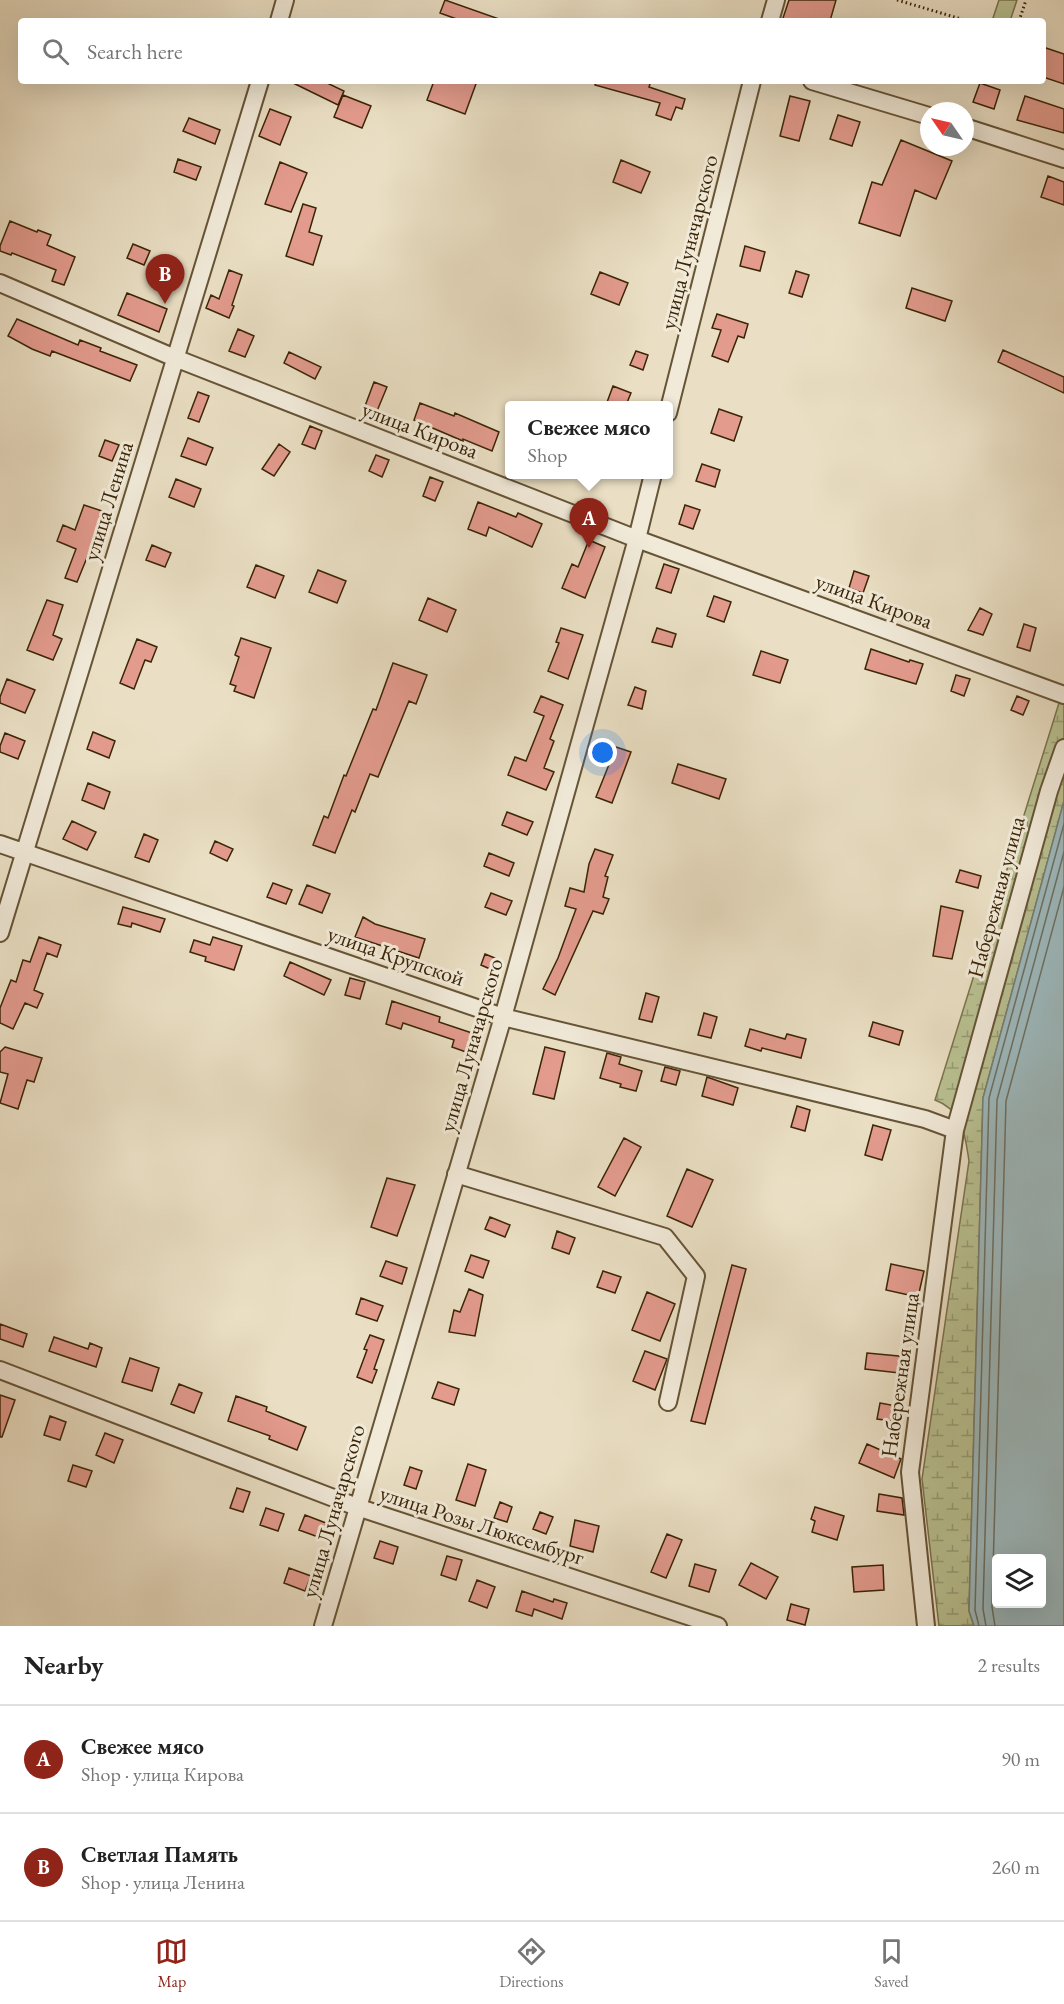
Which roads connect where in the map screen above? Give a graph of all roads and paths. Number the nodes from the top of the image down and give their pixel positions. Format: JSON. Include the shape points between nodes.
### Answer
{"nodes":[{"id":1,"x":285,"y":0,"type":"edge"},
{"id":2,"x":776,"y":0,"type":"edge"},
{"id":3,"x":897,"y":0,"type":"edge"},
{"id":4,"x":1026,"y":0,"type":"edge"},
{"id":5,"x":280,"y":18,"type":"edge"},
{"id":6,"x":771,"y":18,"type":"edge"},
{"id":7,"x":958,"y":18,"type":"edge"},
{"id":8,"x":1020,"y":18,"type":"edge"},
{"id":9,"x":259,"y":84,"type":"edge"},
{"id":10,"x":751,"y":84,"type":"edge"},
{"id":11,"x":822,"y":84,"type":"edge"},
{"id":12,"x":920,"y":113,"type":"edge"},
{"id":13,"x":974,"y":130,"type":"edge"},
{"id":14,"x":1064,"y":159,"type":"edge"},
{"id":15,"x":0,"y":283,"type":"edge"},
{"id":16,"x":175,"y":358,"type":"junction"},
{"id":17,"x":672,"y":401,"type":"edge"},
{"id":18,"x":652,"y":479,"type":"edge"},
{"id":19,"x":637,"y":538,"type":"junction"},
{"id":20,"x":1064,"y":695,"type":"edge"},
{"id":21,"x":1064,"y":748,"type":"edge"},
{"id":22,"x":0,"y":844,"type":"edge"},
{"id":23,"x":24,"y":853,"type":"junction"},
{"id":24,"x":0,"y":933,"type":"edge"},
{"id":25,"x":503,"y":1017,"type":"junction"},
{"id":26,"x":956,"y":1130,"type":"junction"},
{"id":27,"x":456,"y":1174,"type":"junction"},
{"id":28,"x":0,"y":1370,"type":"edge"},
{"id":29,"x":668,"y":1402,"type":"dead end"},
{"id":30,"x":357,"y":1507,"type":"junction"},
{"id":31,"x":323,"y":1626,"type":"edge"},
{"id":32,"x":718,"y":1626,"type":"edge"},
{"id":33,"x":926,"y":1626,"type":"edge"}],
"edges":[{"from":1,"to":5,"type":"street"},
{"from":2,"to":6,"type":"street"},
{"from":3,"to":7,"type":"path"},
{"from":4,"to":8,"type":"path"},
{"from":9,"to":16,"type":"street","name":"улица Ленина"},
{"from":10,"to":17,"type":"street","name":"улица Луначарского"},
{"from":11,"to":12,"type":"street"},
{"from":13,"to":14,"type":"street"},
{"from":15,"to":16,"type":"street","name":"улица Кирова"},
{"from":16,"to":19,"type":"street","name":"улица Кирова"},
{"from":16,"to":23,"type":"street","name":"улица Ленина"},
{"from":18,"to":19,"type":"street","name":"улица Луначарского"},
{"from":19,"to":20,"type":"street","name":"улица Кирова"},
{"from":19,"to":25,"type":"street","name":"улица Луначарского"},
{"from":21,"to":26,"type":"street","name":"Набережная улица"},
{"from":22,"to":23,"type":"street","name":"улица Крупской"},
{"from":23,"to":24,"type":"street","name":"улица Ленина"},
{"from":23,"to":25,"type":"street","name":"улица Крупской"},
{"from":25,"to":26,"type":"street","name":"улица Крупской","via":[[925,1119]]},
{"from":25,"to":27,"type":"street","name":"улица Луначарского"},
{"from":26,"to":33,"type":"street","name":"Набережная улица","via":[[910,1472]]},
{"from":27,"to":29,"type":"street","via":[[665,1237],[696,1276]]},
{"from":27,"to":30,"type":"street","name":"улица Луначарского"},
{"from":28,"to":30,"type":"street","name":"улица Розы Люксембург"},
{"from":30,"to":31,"type":"street","name":"улица Луначарского"},
{"from":30,"to":32,"type":"street","name":"улица Розы Люксембург"}]}
